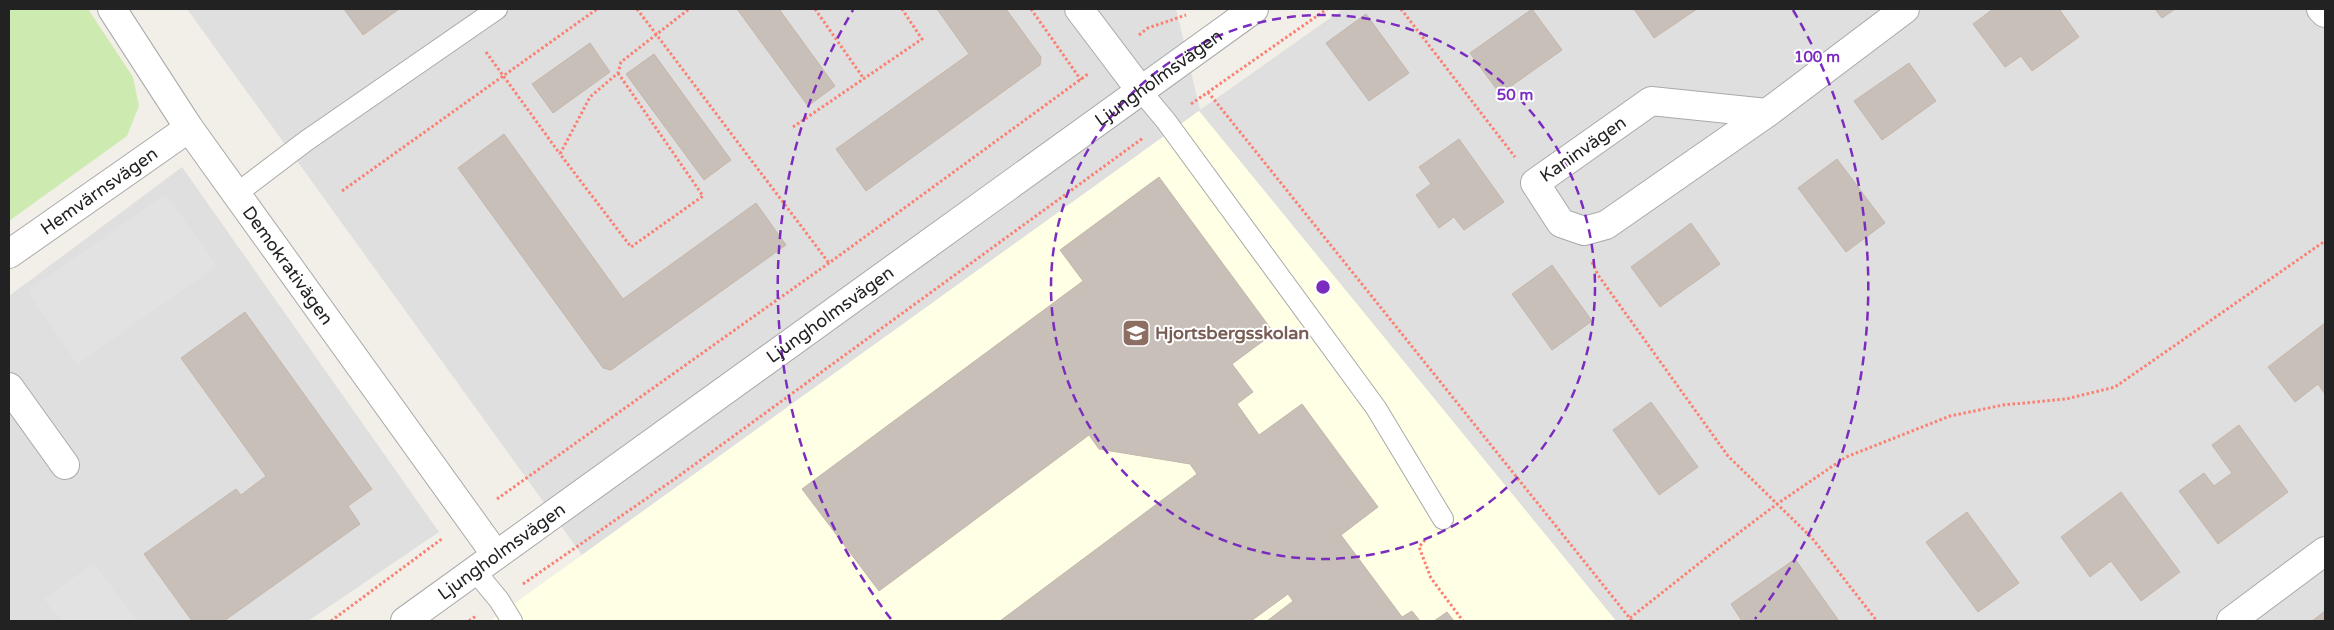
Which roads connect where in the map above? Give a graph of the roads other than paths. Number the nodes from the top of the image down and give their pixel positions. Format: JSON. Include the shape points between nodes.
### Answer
{"nodes":[{"id":1,"x":112,"y":9,"type":"edge"},
{"id":2,"x":497,"y":9,"type":"edge"},
{"id":3,"x":1079,"y":9,"type":"edge"},
{"id":4,"x":1254,"y":9,"type":"edge"},
{"id":5,"x":1905,"y":9,"type":"edge"},
{"id":6,"x":2321,"y":9,"type":"edge"},
{"id":7,"x":2325,"y":13,"type":"edge"},
{"id":8,"x":1141,"y":91,"type":"junction"},
{"id":9,"x":1767,"y":113,"type":"junction"},
{"id":10,"x":189,"y":128,"type":"junction"},
{"id":11,"x":236,"y":194,"type":"junction"},
{"id":12,"x":9,"y":254,"type":"edge"},
{"id":13,"x":9,"y":387,"type":"edge"},
{"id":14,"x":65,"y":465,"type":"dead end"},
{"id":15,"x":1443,"y":519,"type":"road end"},
{"id":16,"x":2325,"y":552,"type":"edge"},
{"id":17,"x":485,"y":563,"type":"junction"},
{"id":18,"x":405,"y":621,"type":"edge"},
{"id":19,"x":512,"y":621,"type":"edge"},
{"id":20,"x":2231,"y":621,"type":"edge"}],
"edges":[{"from":1,"to":10,"type":"street","name":"Demokrativägen"},
{"from":2,"to":11,"type":"lane","via":[[306,141]]},
{"from":3,"to":8,"type":"street"},
{"from":4,"to":8,"type":"street","name":"Ljungholmsvägen"},
{"from":5,"to":9,"type":"street"},
{"from":6,"to":7,"type":"street"},
{"from":8,"to":15,"type":"lane","via":[[1376,408]]},
{"from":8,"to":17,"type":"street","name":"Ljungholmsvägen"},
{"from":9,"to":9,"type":"street","name":"Kaninvägen","via":[[1606,225],[1584,231],[1562,223],[1535,183],[1652,101]]},
{"from":10,"to":11,"type":"street","name":"Demokrativägen"},
{"from":10,"to":12,"type":"street","name":"Hemvärnsvägen"},
{"from":11,"to":17,"type":"street","name":"Demokrativägen","via":[[469,519]]},
{"from":13,"to":14,"type":"street"},
{"from":16,"to":20,"type":"street"},
{"from":17,"to":18,"type":"street","name":"Ljungholmsvägen"},
{"from":17,"to":19,"type":"lane","via":[[499,600]]}]}
